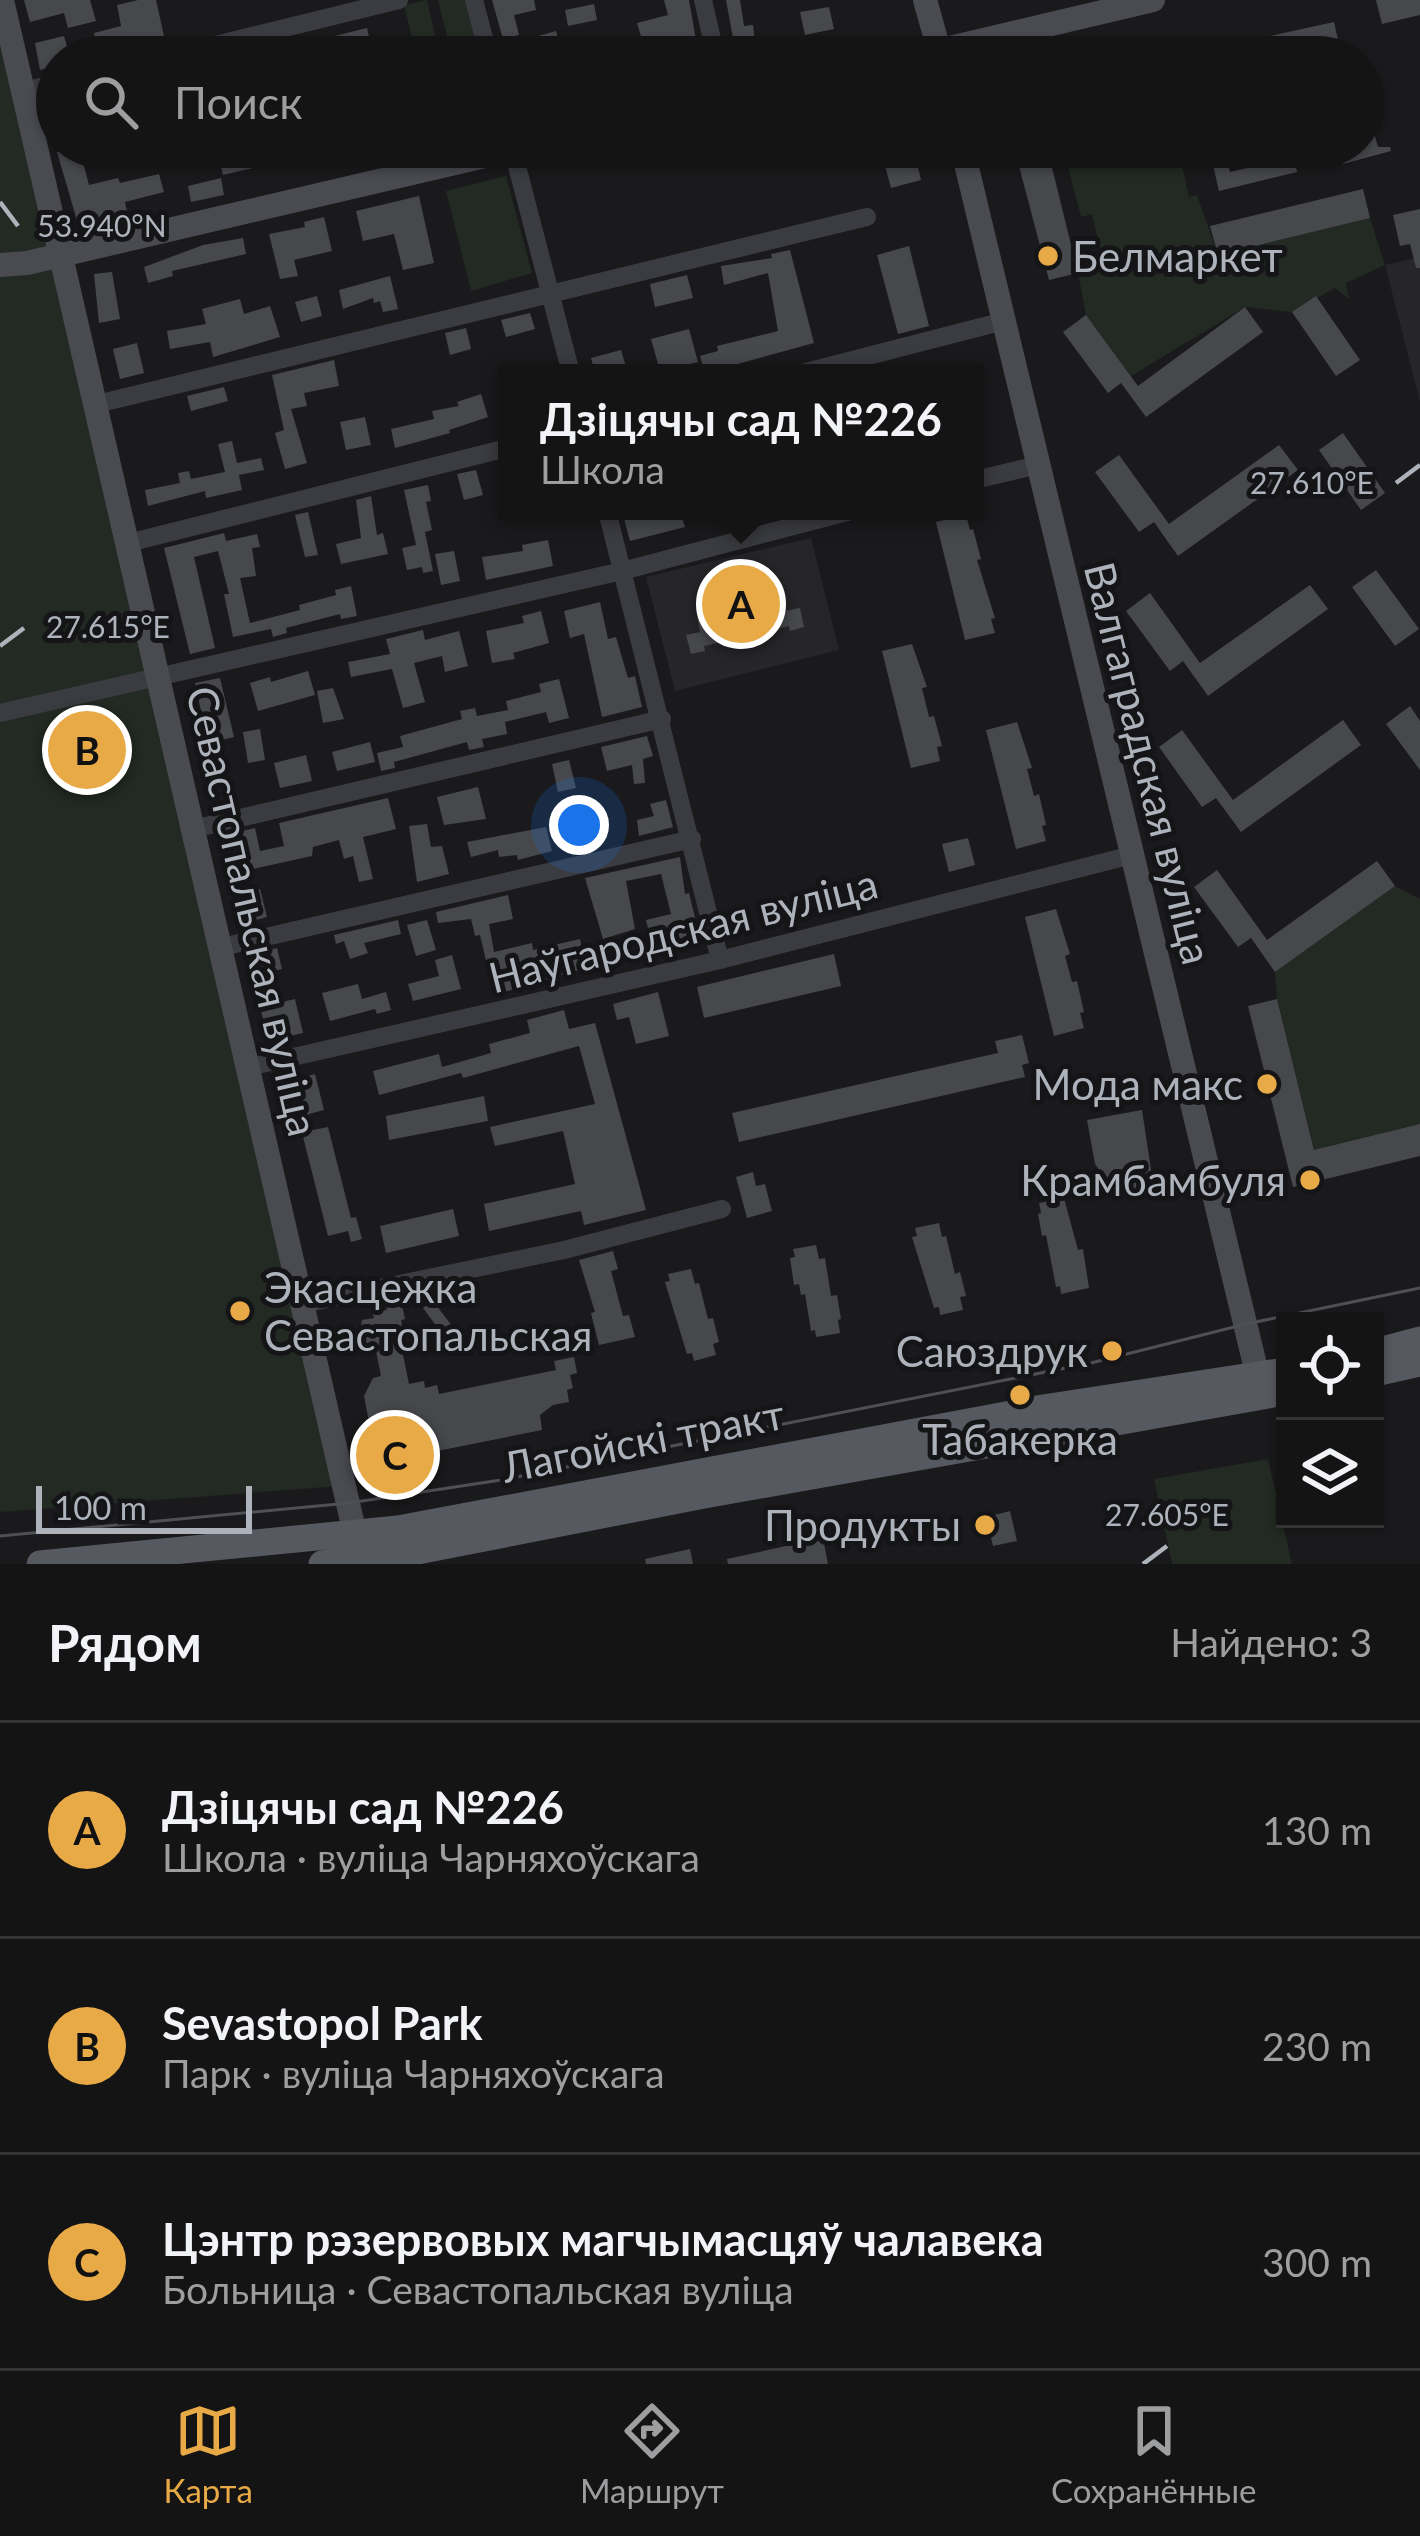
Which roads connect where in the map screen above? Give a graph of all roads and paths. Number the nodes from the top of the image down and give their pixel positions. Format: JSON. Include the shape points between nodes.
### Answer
{"nodes":[{"id":1,"x":2,"y":0,"type":"edge"},
{"id":2,"x":399,"y":0,"type":"edge"},
{"id":3,"x":474,"y":0,"type":"edge"},
{"id":4,"x":703,"y":0,"type":"edge"},
{"id":5,"x":926,"y":0,"type":"edge"},
{"id":6,"x":1153,"y":0,"type":"edge"},
{"id":7,"x":252,"y":36,"type":"edge"},
{"id":8,"x":483,"y":36,"type":"edge"},
{"id":9,"x":711,"y":36,"type":"edge"},
{"id":10,"x":935,"y":36,"type":"edge"},
{"id":11,"x":1011,"y":36,"type":"edge"},
{"id":12,"x":36,"y":88,"type":"edge"},
{"id":13,"x":23,"y":91,"type":"junction"},
{"id":14,"x":36,"y":145,"type":"edge"},
{"id":15,"x":41,"y":168,"type":"edge"},
{"id":16,"x":430,"y":168,"type":"edge"},
{"id":17,"x":521,"y":168,"type":"edge"},
{"id":18,"x":967,"y":168,"type":"edge"},
{"id":19,"x":867,"y":217,"type":"dead end"},
{"id":20,"x":62,"y":254,"type":"junction"},
{"id":21,"x":0,"y":265,"type":"edge"},
{"id":22,"x":550,"y":294,"type":"junction"},
{"id":23,"x":1004,"y":321,"type":"junction"},
{"id":24,"x":569,"y":364,"type":"edge"},
{"id":25,"x":837,"y":364,"type":"edge"},
{"id":26,"x":97,"y":404,"type":"junction"},
{"id":27,"x":498,"y":450,"type":"edge"},
{"id":28,"x":1038,"y":465,"type":"junction"},
{"id":29,"x":984,"y":478,"type":"edge"},
{"id":30,"x":609,"y":520,"type":"edge"},
{"id":31,"x":817,"y":520,"type":"edge"},
{"id":32,"x":128,"y":543,"type":"junction"},
{"id":33,"x":622,"y":571,"type":"junction"},
{"id":34,"x":158,"y":677,"type":"junction"},
{"id":35,"x":0,"y":713,"type":"edge"},
{"id":36,"x":662,"y":719,"type":"junction"},
{"id":37,"x":193,"y":829,"type":"junction"},
{"id":38,"x":692,"y":839,"type":"junction"},
{"id":39,"x":1132,"y":855,"type":"junction"},
{"id":40,"x":222,"y":947,"type":"junction"},
{"id":41,"x":720,"y":960,"type":"junction"},
{"id":42,"x":249,"y":1067,"type":"junction"},
{"id":43,"x":722,"y":1209,"type":"dead end"},
{"id":44,"x":303,"y":1304,"type":"junction"},
{"id":45,"x":1420,"y":1340,"type":"edge"},
{"id":46,"x":1384,"y":1350,"type":"edge"},
{"id":47,"x":1420,"y":1363,"type":"edge"},
{"id":48,"x":1384,"y":1371,"type":"edge"},
{"id":49,"x":1273,"y":1384,"type":"edge"},
{"id":50,"x":360,"y":1553,"type":"edge"},
{"id":51,"x":40,"y":1564,"type":"edge"},
{"id":52,"x":322,"y":1564,"type":"edge"}],
"edges":[{"from":1,"to":13,"type":"main road","name":"Севастопальская вуліца"},
{"from":2,"to":7,"type":"street"},
{"from":3,"to":8,"type":"street"},
{"from":4,"to":9,"type":"street"},
{"from":5,"to":10,"type":"main road"},
{"from":6,"to":11,"type":"main road"},
{"from":12,"to":13,"type":"street"},
{"from":13,"to":14,"type":"main road","name":"Севастопальская вуліца"},
{"from":15,"to":20,"type":"main road","name":"Севастопальская вуліца"},
{"from":16,"to":20,"type":"main road"},
{"from":17,"to":22,"type":"street"},
{"from":18,"to":23,"type":"main road","name":"Валгаградская вуліца"},
{"from":19,"to":22,"type":"street"},
{"from":20,"to":21,"type":"main road"},
{"from":20,"to":26,"type":"main road","name":"Севастопальская вуліца"},
{"from":22,"to":24,"type":"street"},
{"from":22,"to":26,"type":"street"},
{"from":23,"to":25,"type":"street"},
{"from":23,"to":28,"type":"main road","name":"Валгаградская вуліца"},
{"from":26,"to":32,"type":"main road","name":"Севастопальская вуліца"},
{"from":27,"to":32,"type":"street"},
{"from":28,"to":29,"type":"street"},
{"from":28,"to":39,"type":"main road","name":"Валгаградская вуліца"},
{"from":30,"to":33,"type":"street"},
{"from":31,"to":33,"type":"street"},
{"from":32,"to":34,"type":"main road","name":"Севастопальская вуліца"},
{"from":33,"to":34,"type":"street"},
{"from":33,"to":36,"type":"street"},
{"from":34,"to":35,"type":"street"},
{"from":34,"to":37,"type":"main road","name":"Севастопальская вуліца"},
{"from":36,"to":37,"type":"street"},
{"from":36,"to":38,"type":"street"},
{"from":37,"to":40,"type":"main road","name":"Севастопальская вуліца"},
{"from":38,"to":40,"type":"street"},
{"from":38,"to":41,"type":"street"},
{"from":39,"to":41,"type":"street","name":"Наўгародская вуліца"},
{"from":39,"to":49,"type":"main road","name":"Валгаградская вуліца"},
{"from":40,"to":42,"type":"main road","name":"Севастопальская вуліца"},
{"from":41,"to":42,"type":"street","name":"Наўгародская вуліца"},
{"from":42,"to":44,"type":"main road","name":"Севастопальская вуліца"},
{"from":43,"to":44,"type":"street"},
{"from":44,"to":50,"type":"main road","name":"Севастопальская вуліца"},
{"from":45,"to":46,"type":"main road"},
{"from":47,"to":48,"type":"main road"},
{"from":49,"to":50,"type":"main road","name":"Лагойскі тракт"},
{"from":50,"to":51,"type":"main road","name":"Лагойскі тракт"},
{"from":50,"to":52,"type":"main road","name":"Лагойскі тракт"}]}
